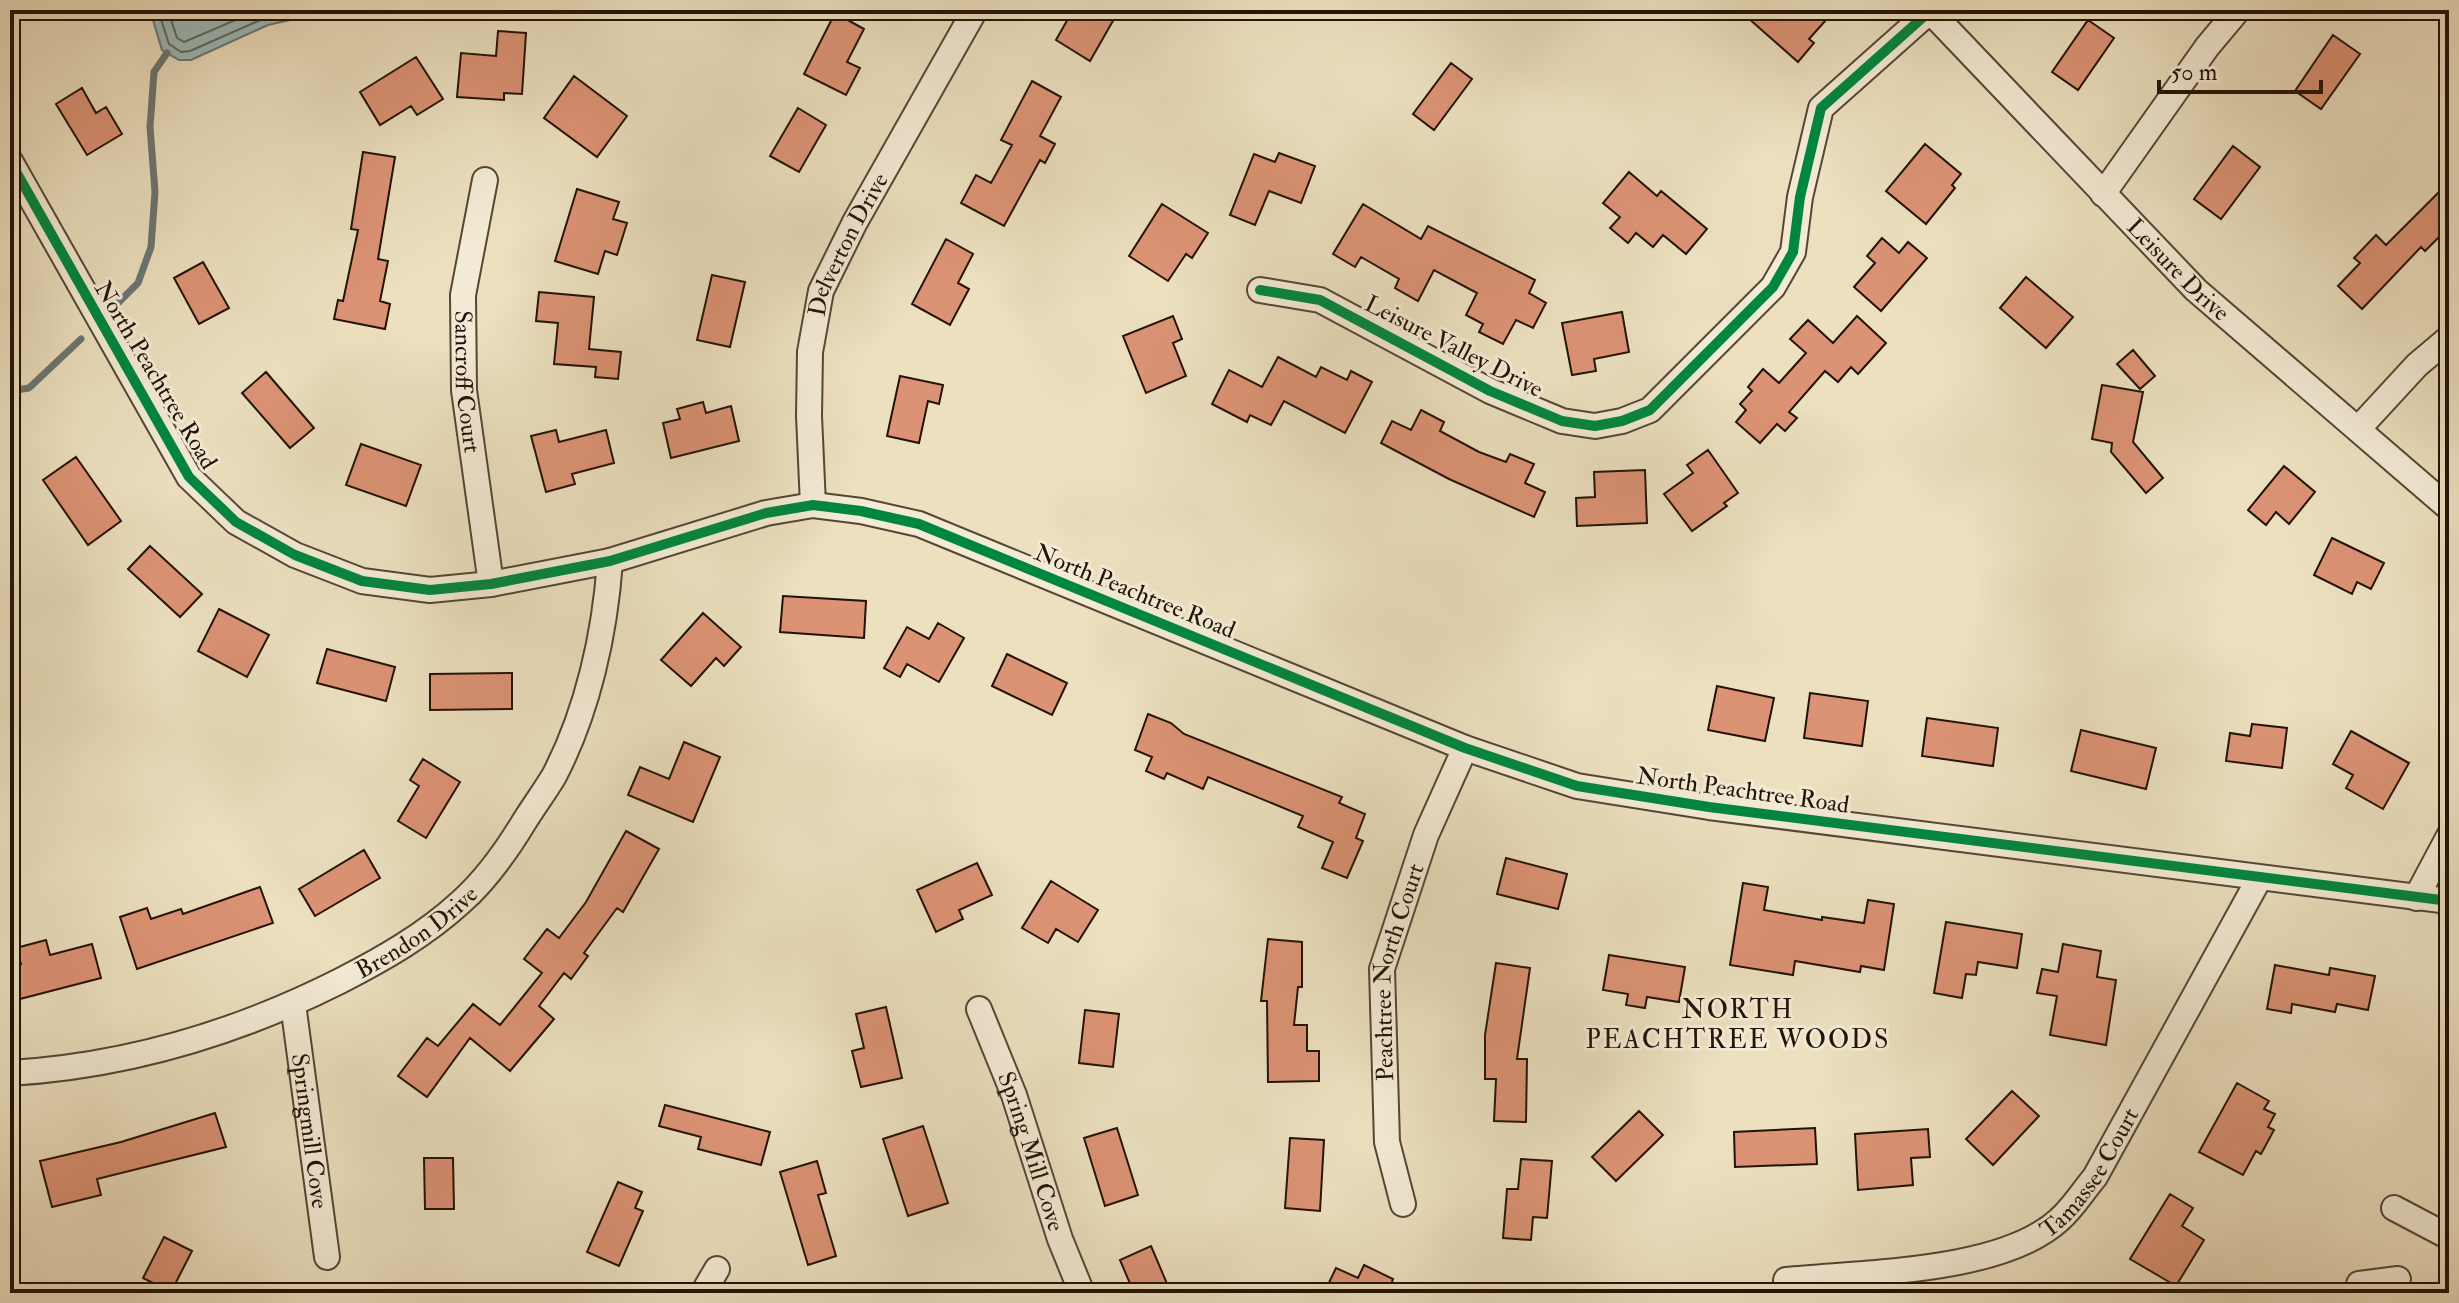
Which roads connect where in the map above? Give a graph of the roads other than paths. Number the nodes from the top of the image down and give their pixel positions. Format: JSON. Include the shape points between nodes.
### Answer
{"nodes":[{"id":1,"x":975,"y":10,"type":"edge"},
{"id":2,"x":1930,"y":10,"type":"edge"},
{"id":3,"x":2238,"y":10,"type":"edge"},
{"id":4,"x":10,"y":161,"type":"edge"},
{"id":5,"x":485,"y":180,"type":"dead end"},
{"id":6,"x":2103,"y":194,"type":"junction"},
{"id":7,"x":1260,"y":290,"type":"dead end"},
{"id":8,"x":2449,"y":338,"type":"edge"},
{"id":9,"x":2358,"y":429,"type":"junction"},
{"id":10,"x":813,"y":505,"type":"junction"},
{"id":11,"x":2449,"y":508,"type":"edge"},
{"id":12,"x":610,"y":561,"type":"junction"},
{"id":13,"x":491,"y":584,"type":"junction"},
{"id":14,"x":1465,"y":748,"type":"junction"},
{"id":15,"x":2449,"y":836,"type":"edge"},
{"id":16,"x":2259,"y":879,"type":"junction"},
{"id":17,"x":2416,"y":898,"type":"junction"},
{"id":18,"x":2449,"y":901,"type":"edge"},
{"id":19,"x":293,"y":1004,"type":"junction"},
{"id":20,"x":979,"y":1009,"type":"dead end"},
{"id":21,"x":10,"y":1073,"type":"edge"},
{"id":22,"x":1403,"y":1204,"type":"dead end"},
{"id":23,"x":2394,"y":1208,"type":"dead end"},
{"id":24,"x":2449,"y":1237,"type":"edge"},
{"id":25,"x":327,"y":1257,"type":"dead end"},
{"id":26,"x":717,"y":1269,"type":"dead end"},
{"id":27,"x":2398,"y":1279,"type":"dead end"},
{"id":28,"x":1786,"y":1280,"type":"dead end"},
{"id":29,"x":2359,"y":1284,"type":"dead end"},
{"id":30,"x":703,"y":1293,"type":"edge"},
{"id":31,"x":1082,"y":1293,"type":"edge"}],
"edges":[{"from":1,"to":10,"type":"street","name":"Delverton Drive","via":[[821,291],[810,352]]},
{"from":2,"to":6,"type":"street","name":"Leisure Drive"},
{"from":2,"to":7,"type":"street","name":"Leisure Valley Drive","via":[[1821,108],[1793,252],[1773,287],[1650,410],[1595,426],[1562,421],[1490,391],[1320,300]]},
{"from":3,"to":6,"type":"street"},
{"from":4,"to":13,"type":"street","name":"North Peachtree Road","via":[[189,477],[236,522],[295,555],[362,581],[430,590]]},
{"from":5,"to":13,"type":"street","name":"Sancroff Court","via":[[463,295],[464,390]]},
{"from":6,"to":9,"type":"street","name":"Leisure Drive","via":[[2196,290]]},
{"from":8,"to":9,"type":"street"},
{"from":9,"to":11,"type":"street","name":"Leisure Drive"},
{"from":10,"to":12,"type":"street","name":"North Peachtree Road","via":[[766,513]]},
{"from":10,"to":14,"type":"street","name":"North Peachtree Road","via":[[919,524]]},
{"from":12,"to":13,"type":"street","name":"North Peachtree Road"},
{"from":12,"to":19,"type":"street","name":"Brendon Drive","via":[[607,607],[588,693],[554,775],[506,850],[462,901],[397,951]]},
{"from":14,"to":16,"type":"street","name":"North Peachtree Road","via":[[1577,786],[1655,800]]},
{"from":14,"to":22,"type":"street","name":"Peachtree North Court","via":[[1426,835],[1382,969],[1387,1142]]},
{"from":15,"to":17,"type":"street"},
{"from":16,"to":17,"type":"street","name":"North Peachtree Road"},
{"from":16,"to":28,"type":"street","name":"Tamassee Court","via":[[2095,1177],[2059,1220],[2015,1248],[1947,1265]]},
{"from":17,"to":18,"type":"street","name":"North Peachtree Road"},
{"from":19,"to":21,"type":"street","name":"Brendon Drive","via":[[213,1035],[135,1055]]},
{"from":19,"to":25,"type":"street","name":"Springmill Cove"},
{"from":20,"to":31,"type":"street","name":"Spring Mill Cove"},
{"from":23,"to":24,"type":"street"},
{"from":26,"to":30,"type":"street"},
{"from":27,"to":29,"type":"street"}]}
